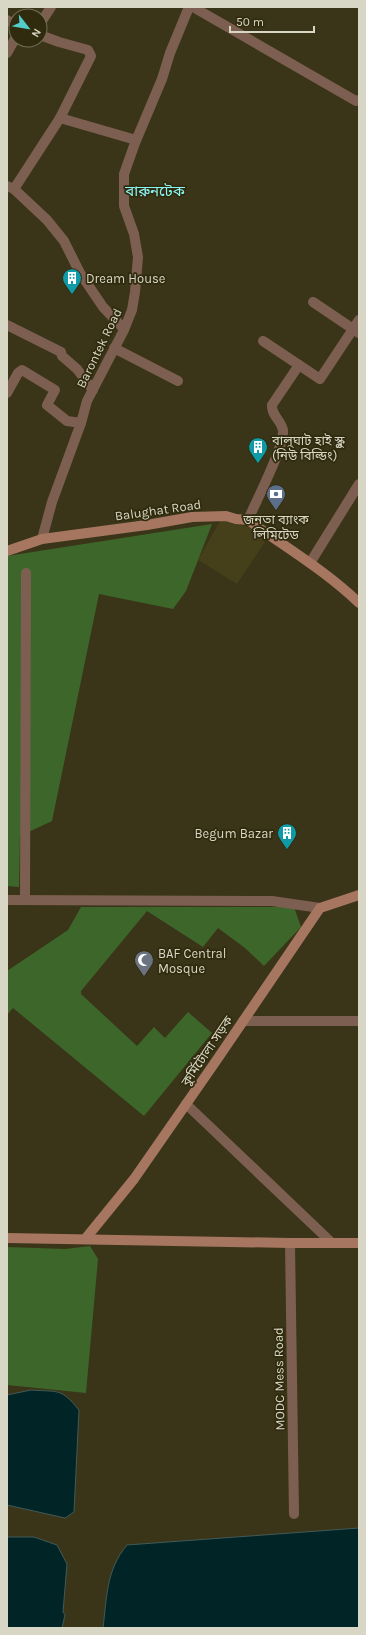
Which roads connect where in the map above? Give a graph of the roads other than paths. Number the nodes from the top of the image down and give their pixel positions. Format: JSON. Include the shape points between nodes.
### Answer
{"nodes":[{"id":1,"x":189,"y":7,"type":"edge"},
{"id":2,"x":192,"y":7,"type":"edge"},
{"id":3,"x":48,"y":37,"type":"edge"},
{"id":4,"x":359,"y":100,"type":"edge"},
{"id":5,"x":60,"y":118,"type":"junction"},
{"id":6,"x":136,"y":140,"type":"junction"},
{"id":7,"x":11,"y":187,"type":"edge"},
{"id":8,"x":313,"y":302,"type":"dead end"},
{"id":9,"x":359,"y":320,"type":"edge"},
{"id":10,"x":7,"y":325,"type":"edge"},
{"id":11,"x":124,"y":329,"type":"junction"},
{"id":12,"x":356,"y":331,"type":"edge"},
{"id":13,"x":263,"y":341,"type":"dead end"},
{"id":14,"x":114,"y":348,"type":"junction"},
{"id":15,"x":299,"y":365,"type":"junction"},
{"id":16,"x":178,"y":381,"type":"dead end"},
{"id":17,"x":93,"y":390,"type":"junction"},
{"id":18,"x":7,"y":393,"type":"edge"},
{"id":19,"x":81,"y":423,"type":"junction"},
{"id":20,"x":359,"y":484,"type":"edge"},
{"id":21,"x":248,"y":520,"type":"junction"},
{"id":22,"x":42,"y":539,"type":"junction"},
{"id":23,"x":7,"y":551,"type":"edge"},
{"id":24,"x":310,"y":563,"type":"junction"},
{"id":25,"x":26,"y":573,"type":"dead end"},
{"id":26,"x":359,"y":603,"type":"edge"},
{"id":27,"x":359,"y":895,"type":"edge"},
{"id":28,"x":7,"y":900,"type":"edge"},
{"id":29,"x":25,"y":900,"type":"junction"},
{"id":30,"x":320,"y":908,"type":"junction"},
{"id":31,"x":243,"y":1021,"type":"junction"},
{"id":32,"x":359,"y":1021,"type":"edge"},
{"id":33,"x":186,"y":1104,"type":"junction"},
{"id":34,"x":7,"y":1238,"type":"edge"},
{"id":35,"x":86,"y":1238,"type":"junction"},
{"id":36,"x":290,"y":1243,"type":"junction"},
{"id":37,"x":332,"y":1243,"type":"junction"},
{"id":38,"x":359,"y":1243,"type":"edge"},
{"id":39,"x":294,"y":1514,"type":"dead end"}],
"edges":[{"from":1,"to":6,"type":"street","name":"Barontek Road"},
{"from":2,"to":4,"type":"street","via":[[356,101]]},
{"from":3,"to":5,"type":"street","via":[[88,50],[91,56]]},
{"from":5,"to":6,"type":"street"},
{"from":5,"to":7,"type":"street"},
{"from":6,"to":11,"type":"street","name":"Barontek Road","via":[[124,174],[124,206],[134,234],[138,257],[132,310]]},
{"from":7,"to":11,"type":"street","via":[[47,220],[60,236],[103,308]]},
{"from":8,"to":12,"type":"street"},
{"from":9,"to":12,"type":"street"},
{"from":10,"to":17,"type":"street","via":[[61,352]]},
{"from":11,"to":14,"type":"street","name":"Barontek Road"},
{"from":12,"to":15,"type":"street","via":[[320,379]]},
{"from":13,"to":15,"type":"street"},
{"from":14,"to":16,"type":"street"},
{"from":14,"to":17,"type":"street","name":"Barontek Road"},
{"from":15,"to":21,"type":"street","via":[[272,405],[271,410],[283,429],[282,444]]},
{"from":17,"to":19,"type":"street","name":"Barontek Road"},
{"from":18,"to":19,"type":"street","via":[[22,370],[54,390],[47,405],[67,421]]},
{"from":19,"to":22,"type":"street","name":"Barontek Road","via":[[52,502]]},
{"from":20,"to":24,"type":"street"},
{"from":21,"to":22,"type":"street","name":"Balughat Road","via":[[226,516],[192,517]]},
{"from":21,"to":24,"type":"street","name":"Balughat Road"},
{"from":22,"to":23,"type":"street","name":"Balughat Road"},
{"from":24,"to":26,"type":"street","name":"Balughat Road"},
{"from":25,"to":29,"type":"street"},
{"from":27,"to":30,"type":"street"},
{"from":28,"to":29,"type":"street"},
{"from":29,"to":30,"type":"street","via":[[272,901]]},
{"from":30,"to":31,"type":"street","name":"কুর্মিটোলা সড়ক"},
{"from":31,"to":32,"type":"street"},
{"from":31,"to":33,"type":"street","name":"কুর্মিটোলা সড়ক"},
{"from":33,"to":35,"type":"street","name":"কুর্মিটোলা সড়ক","via":[[134,1179]]},
{"from":33,"to":37,"type":"street"},
{"from":34,"to":35,"type":"street"},
{"from":35,"to":36,"type":"street"},
{"from":36,"to":37,"type":"street"},
{"from":36,"to":39,"type":"street","name":"MODC Mess Road"},
{"from":37,"to":38,"type":"street"}]}
